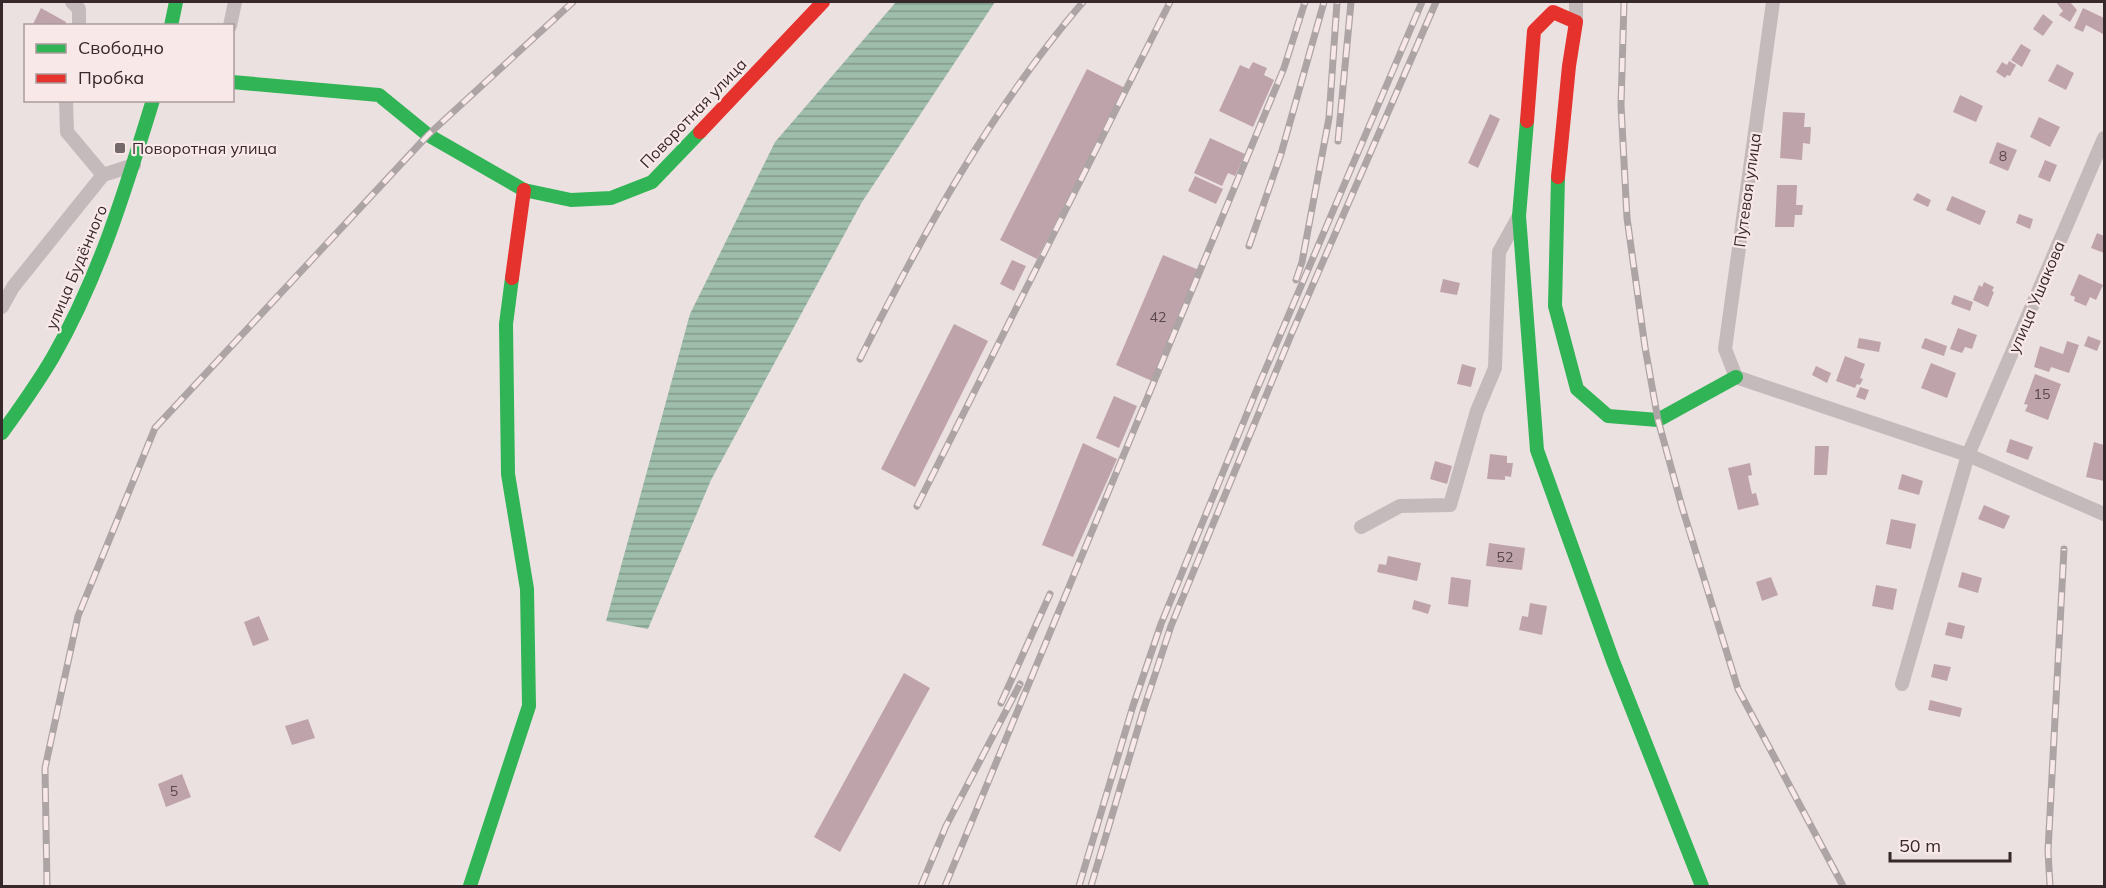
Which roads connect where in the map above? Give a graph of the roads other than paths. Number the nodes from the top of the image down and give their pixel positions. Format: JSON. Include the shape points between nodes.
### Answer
{"nodes":[{"id":1,"x":72,"y":2,"type":"edge"},
{"id":2,"x":176,"y":2,"type":"edge"},
{"id":3,"x":235,"y":2,"type":"edge"},
{"id":4,"x":823,"y":2,"type":"edge"},
{"id":5,"x":1576,"y":2,"type":"edge"},
{"id":6,"x":1773,"y":2,"type":"edge"},
{"id":7,"x":1576,"y":22,"type":"junction"},
{"id":8,"x":79,"y":24,"type":"edge"},
{"id":9,"x":171,"y":24,"type":"edge"},
{"id":10,"x":230,"y":24,"type":"edge"},
{"id":11,"x":234,"y":82,"type":"edge"},
{"id":12,"x":66,"y":102,"type":"edge"},
{"id":13,"x":152,"y":102,"type":"edge"},
{"id":14,"x":2104,"y":138,"type":"edge"},
{"id":15,"x":134,"y":165,"type":"junction"},
{"id":16,"x":103,"y":175,"type":"junction"},
{"id":17,"x":524,"y":190,"type":"junction"},
{"id":18,"x":1519,"y":216,"type":"junction"},
{"id":19,"x":2,"y":307,"type":"edge"},
{"id":20,"x":1736,"y":377,"type":"junction"},
{"id":21,"x":2,"y":429,"type":"edge"},
{"id":22,"x":1968,"y":455,"type":"junction"},
{"id":23,"x":2104,"y":514,"type":"edge"},
{"id":24,"x":1361,"y":527,"type":"dead end"},
{"id":25,"x":1902,"y":684,"type":"dead end"},
{"id":26,"x":470,"y":886,"type":"edge"},
{"id":27,"x":1702,"y":886,"type":"edge"}],
"edges":[{"from":1,"to":8,"type":"street","via":[[79,9]]},
{"from":2,"to":9,"type":"street"},
{"from":3,"to":10,"type":"street"},
{"from":4,"to":17,"type":"street","name":"Поворотная улица","via":[[652,182],[611,198],[571,200]]},
{"from":5,"to":7,"type":"street"},
{"from":6,"to":20,"type":"street","name":"Путевая улица","via":[[1725,349]]},
{"from":7,"to":18,"type":"street","via":[[1553,12],[1534,31]]},
{"from":7,"to":20,"type":"street","via":[[1558,179],[1556,306],[1577,389],[1608,416],[1658,420]]},
{"from":11,"to":17,"type":"street","name":"Поворотная улица","via":[[379,96],[428,135]]},
{"from":12,"to":16,"type":"street","via":[[67,132]]},
{"from":13,"to":15,"type":"street","name":"улица Будённого"},
{"from":14,"to":22,"type":"street","name":"улица Ушакова"},
{"from":15,"to":16,"type":"street"},
{"from":15,"to":21,"type":"street","name":"улица Будённого","via":[[106,247],[56,354]]},
{"from":16,"to":19,"type":"street","via":[[13,287]]},
{"from":17,"to":26,"type":"street","via":[[506,324],[508,474],[527,590],[529,706]]},
{"from":18,"to":24,"type":"street","via":[[1499,252],[1495,368],[1477,411],[1450,505],[1400,506]]},
{"from":18,"to":27,"type":"street","via":[[1537,450],[1613,661]]},
{"from":20,"to":22,"type":"street"},
{"from":22,"to":23,"type":"street"},
{"from":22,"to":25,"type":"street","name":"улица Ушакова"}]}
